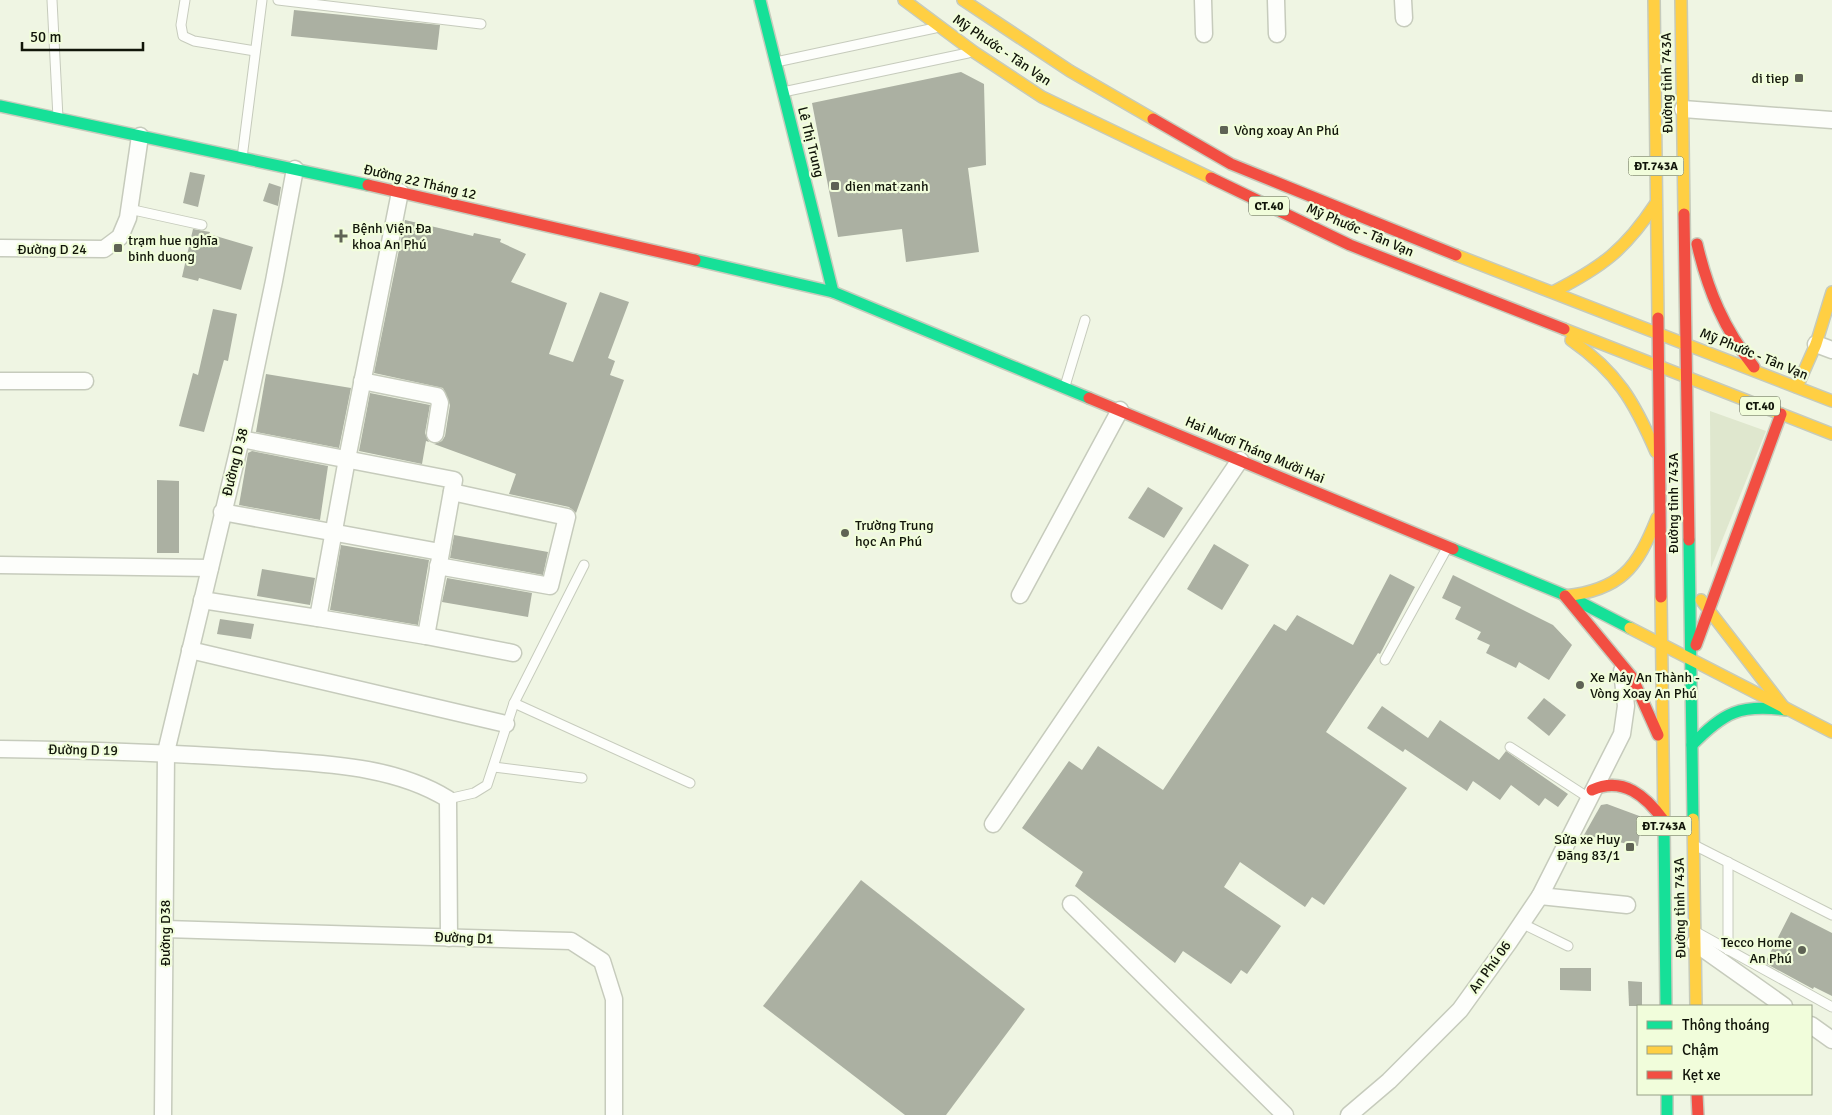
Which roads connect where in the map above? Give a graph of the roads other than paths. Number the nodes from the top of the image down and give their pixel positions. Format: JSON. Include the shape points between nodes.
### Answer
{"nodes":[{"id":1,"x":52,"y":0,"type":"edge"},
{"id":2,"x":185,"y":0,"type":"edge"},
{"id":3,"x":262,"y":0,"type":"edge"},
{"id":4,"x":278,"y":0,"type":"edge"},
{"id":5,"x":760,"y":0,"type":"edge"},
{"id":6,"x":904,"y":0,"type":"edge"},
{"id":7,"x":963,"y":0,"type":"edge"},
{"id":8,"x":1203,"y":0,"type":"edge"},
{"id":9,"x":1276,"y":0,"type":"edge"},
{"id":10,"x":1403,"y":0,"type":"edge"},
{"id":11,"x":1654,"y":0,"type":"edge"},
{"id":12,"x":1681,"y":0,"type":"edge"},
{"id":13,"x":1404,"y":18,"type":"dead end"},
{"id":14,"x":480,"y":24,"type":"dead end"},
{"id":15,"x":940,"y":27,"type":"junction"},
{"id":16,"x":1204,"y":34,"type":"dead end"},
{"id":17,"x":1277,"y":34,"type":"dead end"},
{"id":18,"x":256,"y":51,"type":"junction"},
{"id":19,"x":974,"y":52,"type":"junction"},
{"id":20,"x":776,"y":62,"type":"junction"},
{"id":21,"x":783,"y":92,"type":"junction"},
{"id":22,"x":0,"y":106,"type":"edge"},
{"id":23,"x":1683,"y":109,"type":"junction"},
{"id":24,"x":58,"y":118,"type":"junction"},
{"id":25,"x":1832,"y":120,"type":"edge"},
{"id":26,"x":140,"y":136,"type":"junction"},
{"id":27,"x":242,"y":158,"type":"junction"},
{"id":28,"x":295,"y":169,"type":"junction"},
{"id":29,"x":1684,"y":174,"type":"junction"},
{"id":30,"x":400,"y":192,"type":"junction"},
{"id":31,"x":1656,"y":204,"type":"junction"},
{"id":32,"x":129,"y":208,"type":"junction"},
{"id":33,"x":202,"y":225,"type":"dead end"},
{"id":34,"x":0,"y":248,"type":"edge"},
{"id":35,"x":833,"y":292,"type":"junction"},
{"id":36,"x":1553,"y":292,"type":"junction"},
{"id":37,"x":1832,"y":292,"type":"edge"},
{"id":38,"x":1085,"y":320,"type":"dead end"},
{"id":39,"x":1547,"y":321,"type":"junction"},
{"id":40,"x":1658,"y":332,"type":"junction"},
{"id":41,"x":1687,"y":343,"type":"junction"},
{"id":42,"x":1816,"y":344,"type":"junction"},
{"id":43,"x":1832,"y":350,"type":"edge"},
{"id":44,"x":1659,"y":366,"type":"junction"},
{"id":45,"x":1758,"y":371,"type":"junction"},
{"id":46,"x":1687,"y":377,"type":"junction"},
{"id":47,"x":0,"y":381,"type":"edge"},
{"id":48,"x":85,"y":381,"type":"dead end"},
{"id":49,"x":362,"y":381,"type":"junction"},
{"id":50,"x":1065,"y":386,"type":"junction"},
{"id":51,"x":1797,"y":387,"type":"junction"},
{"id":52,"x":1832,"y":401,"type":"edge"},
{"id":53,"x":1120,"y":410,"type":"junction"},
{"id":54,"x":1781,"y":414,"type":"junction"},
{"id":55,"x":434,"y":434,"type":"dead end"},
{"id":56,"x":1832,"y":434,"type":"edge"},
{"id":57,"x":241,"y":439,"type":"junction"},
{"id":58,"x":347,"y":459,"type":"junction"},
{"id":59,"x":1240,"y":460,"type":"junction"},
{"id":60,"x":1661,"y":466,"type":"junction"},
{"id":61,"x":452,"y":492,"type":"junction"},
{"id":62,"x":1661,"y":507,"type":"junction"},
{"id":63,"x":222,"y":512,"type":"junction"},
{"id":64,"x":334,"y":533,"type":"junction"},
{"id":65,"x":1447,"y":548,"type":"junction"},
{"id":66,"x":439,"y":559,"type":"junction"},
{"id":67,"x":0,"y":565,"type":"edge"},
{"id":68,"x":584,"y":565,"type":"dead end"},
{"id":69,"x":210,"y":568,"type":"junction"},
{"id":70,"x":1688,"y":573,"type":"junction"},
{"id":71,"x":1020,"y":595,"type":"dead end"},
{"id":72,"x":1565,"y":596,"type":"junction"},
{"id":73,"x":202,"y":600,"type":"junction"},
{"id":74,"x":1708,"y":610,"type":"junction"},
{"id":75,"x":318,"y":618,"type":"junction"},
{"id":76,"x":426,"y":636,"type":"junction"},
{"id":77,"x":1662,"y":645,"type":"junction"},
{"id":78,"x":190,"y":650,"type":"junction"},
{"id":79,"x":513,"y":653,"type":"dead end"},
{"id":80,"x":1617,"y":658,"type":"junction"},
{"id":81,"x":1385,"y":660,"type":"dead end"},
{"id":82,"x":1690,"y":660,"type":"junction"},
{"id":83,"x":514,"y":703,"type":"junction"},
{"id":84,"x":1786,"y":710,"type":"junction"},
{"id":85,"x":506,"y":724,"type":"junction"},
{"id":86,"x":1832,"y":732,"type":"edge"},
{"id":87,"x":1692,"y":745,"type":"junction"},
{"id":88,"x":1510,"y":746,"type":"dead end"},
{"id":89,"x":0,"y":749,"type":"edge"},
{"id":90,"x":1664,"y":751,"type":"junction"},
{"id":91,"x":166,"y":752,"type":"junction"},
{"id":92,"x":494,"y":767,"type":"junction"},
{"id":93,"x":582,"y":778,"type":"dead end"},
{"id":94,"x":690,"y":783,"type":"dead end"},
{"id":95,"x":1590,"y":794,"type":"junction"},
{"id":96,"x":448,"y":799,"type":"junction"},
{"id":97,"x":1664,"y":821,"type":"junction"},
{"id":98,"x":993,"y":824,"type":"dead end"},
{"id":99,"x":1694,"y":844,"type":"junction"},
{"id":100,"x":1728,"y":862,"type":"junction"},
{"id":101,"x":1540,"y":896,"type":"junction"},
{"id":102,"x":1071,"y":904,"type":"dead end"},
{"id":103,"x":1627,"y":906,"type":"dead end"},
{"id":104,"x":1832,"y":915,"type":"edge"},
{"id":105,"x":1521,"y":923,"type":"junction"},
{"id":106,"x":165,"y":928,"type":"junction"},
{"id":107,"x":1695,"y":937,"type":"junction"},
{"id":108,"x":448,"y":938,"type":"junction"},
{"id":109,"x":1568,"y":946,"type":"dead end"},
{"id":110,"x":1728,"y":950,"type":"junction"},
{"id":111,"x":1666,"y":1005,"type":"edge"},
{"id":112,"x":1696,"y":1005,"type":"edge"},
{"id":113,"x":1783,"y":1005,"type":"edge"},
{"id":114,"x":1832,"y":1007,"type":"edge"},
{"id":115,"x":1812,"y":1026,"type":"edge"},
{"id":116,"x":1832,"y":1040,"type":"edge"},
{"id":117,"x":1667,"y":1095,"type":"edge"},
{"id":118,"x":1698,"y":1095,"type":"edge"},
{"id":119,"x":163,"y":1115,"type":"edge"},
{"id":120,"x":614,"y":1115,"type":"edge"},
{"id":121,"x":1285,"y":1115,"type":"edge"},
{"id":122,"x":1349,"y":1115,"type":"edge"},
{"id":123,"x":1667,"y":1115,"type":"edge"},
{"id":124,"x":1698,"y":1115,"type":"edge"}],
"edges":[{"from":1,"to":24,"type":"lane"},
{"from":2,"to":18,"type":"lane","via":[[181,25],[183,36],[194,41]]},
{"from":3,"to":18,"type":"lane"},
{"from":4,"to":14,"type":"lane"},
{"from":5,"to":20,"type":"main road","name":"Lê Thị Trung"},
{"from":6,"to":15,"type":"main road","name":"Mỹ Phước - Tân Vạn","number":"CT.40"},
{"from":7,"to":36,"type":"main road","name":"Mỹ Phước - Tân Vạn","number":"CT.40","via":[[1070,71],[1231,164]]},
{"from":8,"to":16,"type":"street"},
{"from":9,"to":17,"type":"street"},
{"from":10,"to":13,"type":"street"},
{"from":11,"to":31,"type":"main road","name":"Đường tỉnh 743A","number":"ĐT.743A"},
{"from":12,"to":23,"type":"main road","name":"Đường tỉnh 743A","number":"ĐT.743A"},
{"from":15,"to":19,"type":"main road","name":"Mỹ Phước - Tân Vạn","number":"CT.40"},
{"from":15,"to":20,"type":"lane"},
{"from":18,"to":27,"type":"lane"},
{"from":19,"to":21,"type":"lane"},
{"from":19,"to":39,"type":"main road","name":"Mỹ Phước - Tân Vạn","number":"CT.40","via":[[1042,97],[1350,245]]},
{"from":20,"to":21,"type":"main road","name":"Lê Thị Trung"},
{"from":21,"to":35,"type":"main road","name":"Lê Thị Trung"},
{"from":22,"to":24,"type":"main road","name":"Đường 22 Tháng 12"},
{"from":23,"to":25,"type":"street"},
{"from":23,"to":29,"type":"main road","name":"Đường tỉnh 743A","number":"ĐT.743A"},
{"from":24,"to":26,"type":"main road","name":"Đường 22 Tháng 12"},
{"from":26,"to":27,"type":"main road","name":"Đường 22 Tháng 12"},
{"from":26,"to":32,"type":"street"},
{"from":27,"to":28,"type":"main road","name":"Đường 22 Tháng 12"},
{"from":28,"to":30,"type":"main road","name":"Đường 22 Tháng 12"},
{"from":28,"to":57,"type":"street","name":"Đường D 38"},
{"from":29,"to":41,"type":"main road","name":"Đường tỉnh 743A","number":"ĐT.743A"},
{"from":29,"to":45,"type":"main road","via":[[1702,270],[1716,312],[1734,344]]},
{"from":30,"to":35,"type":"main road","name":"Đường 22 Tháng 12"},
{"from":30,"to":49,"type":"street"},
{"from":31,"to":36,"type":"main road","via":[[1628,244],[1590,274]]},
{"from":31,"to":40,"type":"main road","name":"Đường tỉnh 743A","number":"ĐT.743A"},
{"from":32,"to":33,"type":"lane"},
{"from":32,"to":34,"type":"street","name":"Đường D 24","via":[[120,237],[104,249]]},
{"from":35,"to":50,"type":"main road","name":"Hai Mươi Tháng Mười Hai"},
{"from":36,"to":40,"type":"main road","name":"Mỹ Phước - Tân Vạn","number":"CT.40"},
{"from":37,"to":42,"type":"main road"},
{"from":38,"to":50,"type":"lane"},
{"from":39,"to":44,"type":"main road","name":"Mỹ Phước - Tân Vạn","number":"CT.40"},
{"from":39,"to":60,"type":"main road","via":[[1603,364],[1632,402]]},
{"from":40,"to":41,"type":"main road","name":"Mỹ Phước - Tân Vạn","number":"CT.40"},
{"from":40,"to":44,"type":"main road","name":"Đường tỉnh 743A","number":"ĐT.743A"},
{"from":41,"to":45,"type":"main road","name":"Mỹ Phước - Tân Vạn","number":"CT.40"},
{"from":41,"to":46,"type":"main road","name":"Đường tỉnh 743A","number":"ĐT.743A"},
{"from":42,"to":43,"type":"street"},
{"from":42,"to":51,"type":"main road"},
{"from":44,"to":46,"type":"main road","name":"Mỹ Phước - Tân Vạn","number":"CT.40"},
{"from":44,"to":60,"type":"main road","name":"Đường tỉnh 743A","number":"ĐT.743A"},
{"from":45,"to":51,"type":"main road","name":"Mỹ Phước - Tân Vạn","number":"CT.40"},
{"from":46,"to":54,"type":"main road","name":"Mỹ Phước - Tân Vạn","number":"CT.40"},
{"from":46,"to":70,"type":"main road","name":"Đường tỉnh 743A","number":"ĐT.743A"},
{"from":47,"to":48,"type":"street"},
{"from":49,"to":55,"type":"street","via":[[437,396],[440,403]]},
{"from":49,"to":58,"type":"street"},
{"from":50,"to":53,"type":"main road","name":"Hai Mươi Tháng Mười Hai"},
{"from":51,"to":52,"type":"main road","name":"Mỹ Phước - Tân Vạn","number":"CT.40"},
{"from":53,"to":59,"type":"main road","name":"Hai Mươi Tháng Mười Hai"},
{"from":53,"to":71,"type":"street"},
{"from":54,"to":56,"type":"main road","name":"Mỹ Phước - Tân Vạn","number":"CT.40"},
{"from":54,"to":74,"type":"main road"},
{"from":57,"to":58,"type":"street"},
{"from":57,"to":63,"type":"street","name":"Đường D 38"},
{"from":58,"to":61,"type":"street","via":[[454,480]]},
{"from":58,"to":64,"type":"street"},
{"from":59,"to":65,"type":"main road","name":"Hai Mươi Tháng Mười Hai"},
{"from":59,"to":98,"type":"street"},
{"from":60,"to":62,"type":"main road","name":"Đường tỉnh 743A","number":"ĐT.743A"},
{"from":61,"to":66,"type":"street"},
{"from":61,"to":66,"type":"street","via":[[567,517],[550,586]]},
{"from":62,"to":72,"type":"main road","via":[[1647,546],[1621,579],[1600,591]]},
{"from":62,"to":77,"type":"main road","name":"Đường tỉnh 743A","number":"ĐT.743A"},
{"from":63,"to":64,"type":"street"},
{"from":63,"to":69,"type":"street","name":"Đường D 38"},
{"from":64,"to":66,"type":"street"},
{"from":64,"to":75,"type":"street"},
{"from":65,"to":72,"type":"main road","name":"Hai Mươi Tháng Mười Hai"},
{"from":65,"to":81,"type":"lane"},
{"from":66,"to":76,"type":"street"},
{"from":67,"to":69,"type":"street"},
{"from":68,"to":83,"type":"lane"},
{"from":69,"to":73,"type":"street","name":"Đường D 38"},
{"from":70,"to":74,"type":"main road"},
{"from":70,"to":82,"type":"main road","name":"Đường tỉnh 743A","number":"ĐT.743A"},
{"from":72,"to":77,"type":"main road","name":"Hai Mươi Tháng Mười Hai"},
{"from":72,"to":80,"type":"main road"},
{"from":73,"to":75,"type":"street"},
{"from":73,"to":78,"type":"street","name":"Đường D 38"},
{"from":74,"to":82,"type":"main road"},
{"from":74,"to":84,"type":"main road"},
{"from":75,"to":76,"type":"street"},
{"from":76,"to":79,"type":"street"},
{"from":77,"to":82,"type":"main road"},
{"from":77,"to":90,"type":"main road","name":"Đường tỉnh 743A","number":"ĐT.743A"},
{"from":78,"to":85,"type":"street"},
{"from":78,"to":91,"type":"street","name":"Đường D 38"},
{"from":80,"to":90,"type":"main road","via":[[1632,677],[1646,704]]},
{"from":80,"to":95,"type":"street","name":"An Phú 06","via":[[1625,689],[1625,724]]},
{"from":82,"to":84,"type":"main road"},
{"from":82,"to":87,"type":"main road","name":"Đường tỉnh 743A","number":"ĐT.743A"},
{"from":83,"to":85,"type":"lane"},
{"from":83,"to":94,"type":"lane"},
{"from":84,"to":86,"type":"main road"},
{"from":84,"to":87,"type":"main road","via":[[1757,706],[1740,708],[1716,720]]},
{"from":85,"to":92,"type":"lane"},
{"from":87,"to":99,"type":"main road","name":"Đường tỉnh 743A","number":"ĐT.743A"},
{"from":88,"to":95,"type":"lane"},
{"from":89,"to":91,"type":"street","name":"Đường D 19"},
{"from":90,"to":97,"type":"main road","name":"Đường tỉnh 743A","number":"ĐT.743A"},
{"from":91,"to":96,"type":"street","name":"Đường D 19","via":[[357,766],[434,790]]},
{"from":91,"to":106,"type":"street","name":"Đường D38"},
{"from":92,"to":93,"type":"lane"},
{"from":92,"to":96,"type":"lane","via":[[487,784],[474,793]]},
{"from":95,"to":97,"type":"main road","via":[[1601,784],[1637,792],[1653,804]]},
{"from":95,"to":101,"type":"street","name":"An Phú 06"},
{"from":96,"to":108,"type":"street"},
{"from":97,"to":111,"type":"main road","name":"Đường tỉnh 743A","number":"ĐT.743A"},
{"from":99,"to":100,"type":"lane"},
{"from":99,"to":107,"type":"main road","name":"Đường tỉnh 743A","number":"ĐT.743A"},
{"from":100,"to":104,"type":"lane"},
{"from":100,"to":110,"type":"lane"},
{"from":101,"to":103,"type":"street"},
{"from":101,"to":105,"type":"street","name":"An Phú 06"},
{"from":102,"to":121,"type":"street"},
{"from":105,"to":109,"type":"lane"},
{"from":105,"to":122,"type":"street","name":"An Phú 06","via":[[1460,1010]]},
{"from":106,"to":108,"type":"street","name":"Đường D1"},
{"from":106,"to":119,"type":"street","name":"Đường D38"},
{"from":107,"to":110,"type":"lane"},
{"from":107,"to":112,"type":"main road","name":"Đường tỉnh 743A","number":"ĐT.743A"},
{"from":107,"to":113,"type":"street"},
{"from":108,"to":120,"type":"street","name":"Đường D1","via":[[571,941],[602,961],[614,999]]},
{"from":110,"to":114,"type":"lane"},
{"from":115,"to":116,"type":"street"},
{"from":117,"to":123,"type":"main road"},
{"from":118,"to":124,"type":"main road"}]}
